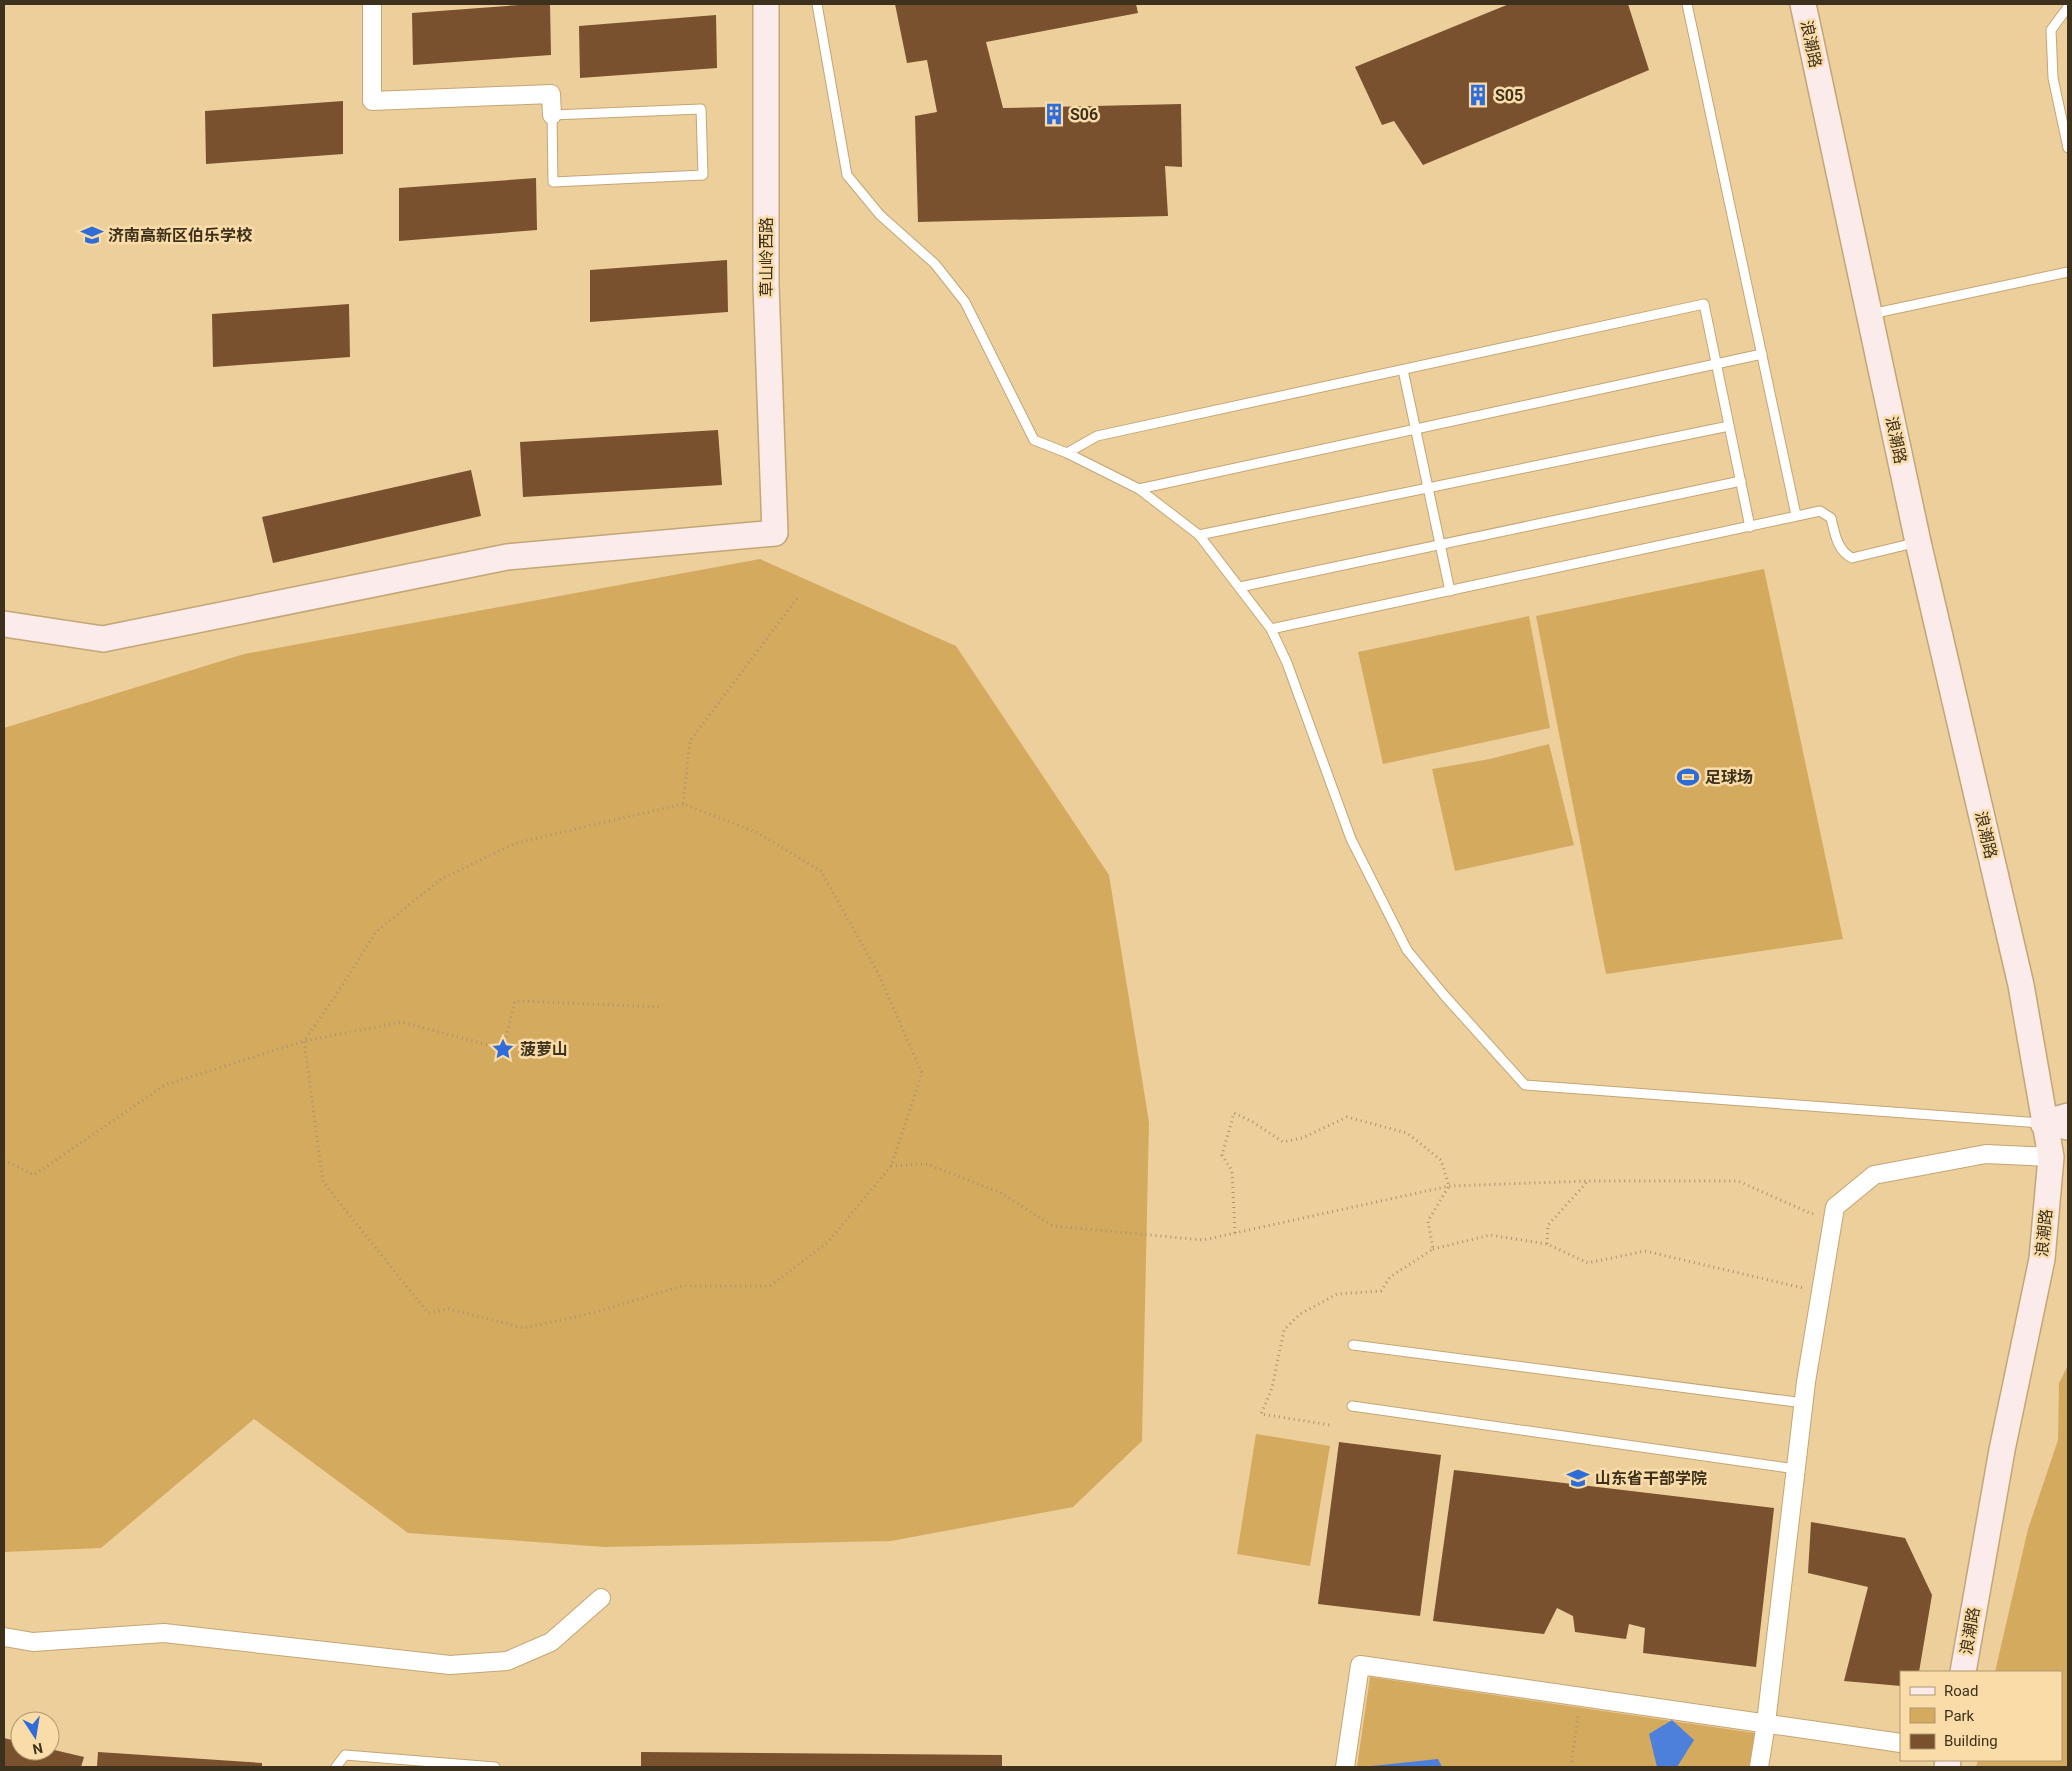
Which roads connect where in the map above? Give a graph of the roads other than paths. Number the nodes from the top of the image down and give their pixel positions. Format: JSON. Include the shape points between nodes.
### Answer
{"nodes":[{"id":1,"x":372,"y":4,"type":"edge"},
{"id":2,"x":766,"y":4,"type":"edge"},
{"id":3,"x":817,"y":4,"type":"edge"},
{"id":4,"x":1686,"y":4,"type":"edge"},
{"id":5,"x":1803,"y":4,"type":"edge"},
{"id":6,"x":2068,"y":7,"type":"edge"},
{"id":7,"x":552,"y":115,"type":"junction"},
{"id":8,"x":2068,"y":148,"type":"edge"},
{"id":9,"x":2068,"y":272,"type":"edge"},
{"id":10,"x":1869,"y":315,"type":"junction"},
{"id":11,"x":1762,"y":354,"type":"junction"},
{"id":12,"x":1716,"y":364,"type":"junction"},
{"id":13,"x":1403,"y":370,"type":"junction"},
{"id":14,"x":1729,"y":426,"type":"junction"},
{"id":15,"x":1416,"y":429,"type":"junction"},
{"id":16,"x":1068,"y":453,"type":"junction"},
{"id":17,"x":1740,"y":480,"type":"junction"},
{"id":18,"x":1428,"y":488,"type":"junction"},
{"id":19,"x":1139,"y":489,"type":"junction"},
{"id":20,"x":1796,"y":515,"type":"junction"},
{"id":21,"x":1750,"y":527,"type":"junction"},
{"id":22,"x":1199,"y":535,"type":"junction"},
{"id":23,"x":1918,"y":542,"type":"junction"},
{"id":24,"x":1440,"y":544,"type":"junction"},
{"id":25,"x":1240,"y":586,"type":"junction"},
{"id":26,"x":1450,"y":591,"type":"junction"},
{"id":27,"x":4,"y":624,"type":"edge"},
{"id":28,"x":1271,"y":629,"type":"junction"},
{"id":29,"x":2068,"y":1116,"type":"edge"},
{"id":30,"x":2044,"y":1123,"type":"junction"},
{"id":31,"x":2068,"y":1127,"type":"edge"},
{"id":32,"x":2051,"y":1157,"type":"junction"},
{"id":33,"x":1353,"y":1345,"type":"dead end"},
{"id":34,"x":1804,"y":1402,"type":"junction"},
{"id":35,"x":1352,"y":1406,"type":"dead end"},
{"id":36,"x":1796,"y":1469,"type":"junction"},
{"id":37,"x":601,"y":1598,"type":"dead end"},
{"id":38,"x":4,"y":1637,"type":"edge"},
{"id":39,"x":1963,"y":1671,"type":"edge"},
{"id":40,"x":1766,"y":1723,"type":"junction"},
{"id":41,"x":1900,"y":1743,"type":"edge"},
{"id":42,"x":336,"y":1767,"type":"edge"},
{"id":43,"x":495,"y":1767,"type":"edge"},
{"id":44,"x":1345,"y":1767,"type":"edge"},
{"id":45,"x":1759,"y":1767,"type":"edge"}],
"edges":[{"from":1,"to":7,"type":"street","via":[[372,101],[551,94]]},
{"from":2,"to":27,"type":"main road","name":"草山岭西路","via":[[766,285],[775,533],[507,557],[102,640]]},
{"from":3,"to":16,"type":"lane","via":[[847,175],[880,215],[935,264],[965,302],[1034,440]]},
{"from":4,"to":11,"type":"lane"},
{"from":5,"to":10,"type":"main road","name":"浪潮路"},
{"from":6,"to":8,"type":"lane","via":[[2051,30],[2053,78]]},
{"from":7,"to":7,"type":"lane","via":[[701,109],[702,175],[553,182]]},
{"from":9,"to":10,"type":"lane"},
{"from":10,"to":23,"type":"main road","name":"浪潮路"},
{"from":11,"to":12,"type":"lane"},
{"from":11,"to":20,"type":"lane"},
{"from":12,"to":13,"type":"lane","via":[[1704,304]]},
{"from":12,"to":14,"type":"lane"},
{"from":12,"to":15,"type":"lane"},
{"from":13,"to":15,"type":"lane"},
{"from":13,"to":16,"type":"lane","via":[[1097,436]]},
{"from":14,"to":17,"type":"lane"},
{"from":14,"to":18,"type":"lane"},
{"from":15,"to":18,"type":"lane"},
{"from":15,"to":19,"type":"lane"},
{"from":16,"to":19,"type":"lane"},
{"from":17,"to":21,"type":"lane"},
{"from":17,"to":24,"type":"lane"},
{"from":18,"to":22,"type":"lane"},
{"from":18,"to":24,"type":"lane"},
{"from":19,"to":22,"type":"lane"},
{"from":20,"to":21,"type":"lane"},
{"from":20,"to":23,"type":"lane","via":[[1820,511],[1831,518],[1843,553],[1852,558]]},
{"from":21,"to":26,"type":"lane"},
{"from":22,"to":25,"type":"lane"},
{"from":23,"to":30,"type":"main road","name":"浪潮路","via":[[2021,986]]},
{"from":24,"to":25,"type":"lane"},
{"from":24,"to":26,"type":"lane"},
{"from":25,"to":28,"type":"lane"},
{"from":26,"to":28,"type":"lane"},
{"from":28,"to":30,"type":"lane","via":[[1287,663],[1351,840],[1407,950],[1525,1085]]},
{"from":29,"to":30,"type":"main road"},
{"from":30,"to":31,"type":"main road"},
{"from":30,"to":32,"type":"main road","name":"浪潮路"},
{"from":32,"to":34,"type":"street","via":[[1986,1154],[1874,1175],[1835,1208]]},
{"from":32,"to":39,"type":"main road","name":"浪潮路","via":[[2042,1259],[2002,1450]]},
{"from":33,"to":34,"type":"lane"},
{"from":34,"to":36,"type":"street"},
{"from":35,"to":36,"type":"lane"},
{"from":36,"to":40,"type":"street"},
{"from":37,"to":38,"type":"street","via":[[551,1642],[507,1661],[450,1665],[164,1633],[33,1642]]},
{"from":40,"to":41,"type":"street"},
{"from":40,"to":44,"type":"street","via":[[1360,1665]]},
{"from":40,"to":45,"type":"street"},
{"from":42,"to":43,"type":"lane","via":[[345,1755]]}]}
